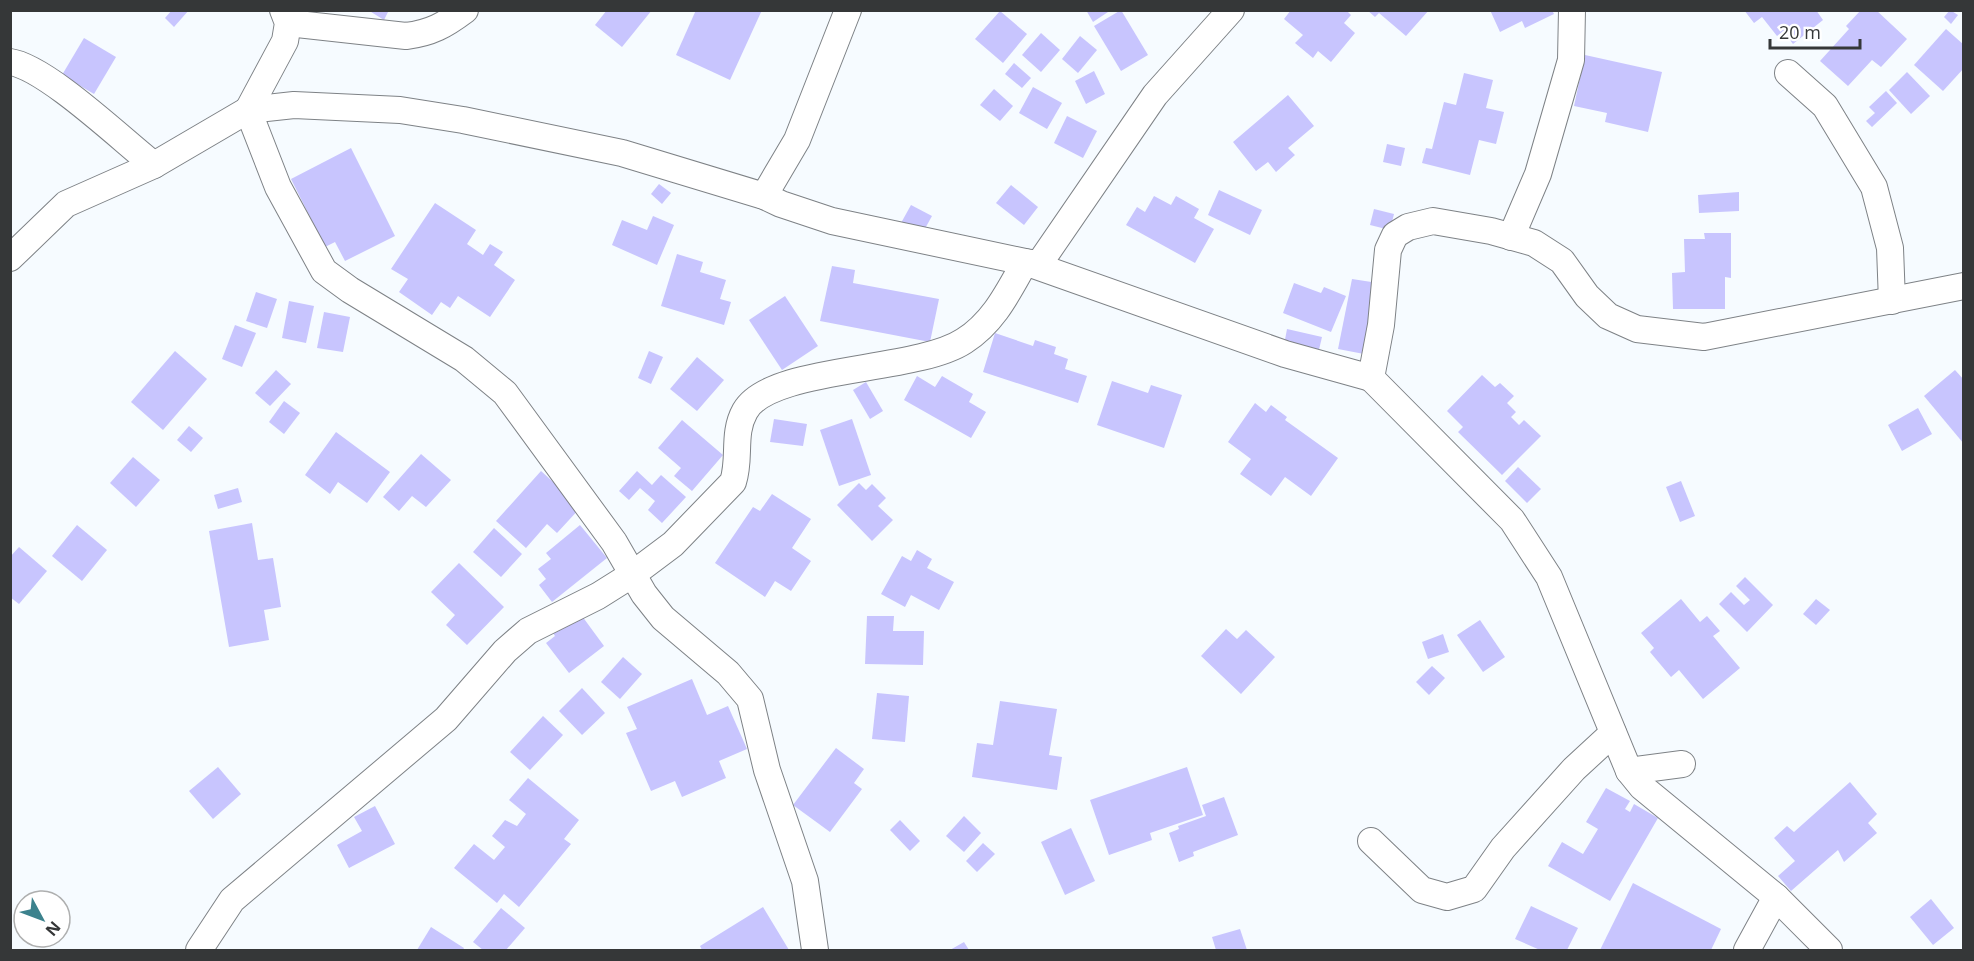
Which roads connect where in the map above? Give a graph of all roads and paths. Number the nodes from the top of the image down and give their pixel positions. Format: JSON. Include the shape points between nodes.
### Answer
{"nodes":[{"id":1,"x":465,"y":10,"type":"edge"},
{"id":2,"x":848,"y":10,"type":"edge"},
{"id":3,"x":1231,"y":10,"type":"edge"},
{"id":4,"x":1572,"y":10,"type":"edge"},
{"id":5,"x":286,"y":17,"type":"edge"},
{"id":6,"x":10,"y":62,"type":"edge"},
{"id":7,"x":1788,"y":74,"type":"dead end"},
{"id":8,"x":248,"y":111,"type":"junction"},
{"id":9,"x":154,"y":165,"type":"junction"},
{"id":10,"x":764,"y":196,"type":"junction"},
{"id":11,"x":1511,"y":237,"type":"junction"},
{"id":12,"x":10,"y":258,"type":"edge"},
{"id":13,"x":1025,"y":262,"type":"junction"},
{"id":14,"x":1964,"y":286,"type":"edge"},
{"id":15,"x":1892,"y":301,"type":"junction"},
{"id":16,"x":1371,"y":378,"type":"junction"},
{"id":17,"x":633,"y":574,"type":"junction"},
{"id":18,"x":1613,"y":733,"type":"junction"},
{"id":19,"x":1682,"y":764,"type":"dead end"},
{"id":20,"x":1629,"y":771,"type":"junction"},
{"id":21,"x":1371,"y":841,"type":"dead end"},
{"id":22,"x":1776,"y":897,"type":"junction"},
{"id":23,"x":199,"y":951,"type":"edge"},
{"id":24,"x":815,"y":951,"type":"edge"},
{"id":25,"x":1747,"y":951,"type":"edge"},
{"id":26,"x":1829,"y":951,"type":"edge"}],
"edges":[{"from":1,"to":5,"type":"street","via":[[442,27],[406,36]]},
{"from":2,"to":10,"type":"street","via":[[798,140]]},
{"from":3,"to":13,"type":"street","via":[[1155,95],[1039,264]]},
{"from":4,"to":11,"type":"street","via":[[1571,60],[1538,174]]},
{"from":5,"to":8,"type":"street","via":[[285,42]]},
{"from":6,"to":9,"type":"street","via":[[22,64],[60,87]]},
{"from":7,"to":15,"type":"street","via":[[1825,106],[1875,187],[1890,248]]},
{"from":8,"to":9,"type":"street"},
{"from":8,"to":10,"type":"street","via":[[294,105],[400,110],[463,120],[622,153]]},
{"from":8,"to":17,"type":"street","via":[[278,187],[324,271],[464,359],[505,393]]},
{"from":9,"to":12,"type":"street","via":[[66,204]]},
{"from":10,"to":13,"type":"street","via":[[832,221]]},
{"from":11,"to":15,"type":"street","via":[[1551,252],[1608,316],[1637,329],[1704,337]]},
{"from":11,"to":16,"type":"street","via":[[1432,221],[1395,235],[1388,250],[1381,326]]},
{"from":13,"to":16,"type":"street","via":[[1222,333]]},
{"from":13,"to":17,"type":"street","via":[[997,312],[964,341],[920,360],[812,377],[756,397],[746,409],[737,434],[734,482],[673,544]]},
{"from":14,"to":15,"type":"street"},
{"from":16,"to":18,"type":"street","via":[[1512,520],[1549,577]]},
{"from":17,"to":23,"type":"street","via":[[528,631],[505,651],[446,718],[232,900]]},
{"from":17,"to":24,"type":"street","via":[[663,618],[728,673],[750,699],[767,770],[805,880]]},
{"from":18,"to":20,"type":"street"},
{"from":18,"to":21,"type":"street","via":[[1503,848],[1474,889],[1447,897],[1422,890]]},
{"from":19,"to":20,"type":"street"},
{"from":20,"to":22,"type":"street","via":[[1642,787]]},
{"from":22,"to":25,"type":"street"},
{"from":22,"to":26,"type":"street"}]}
